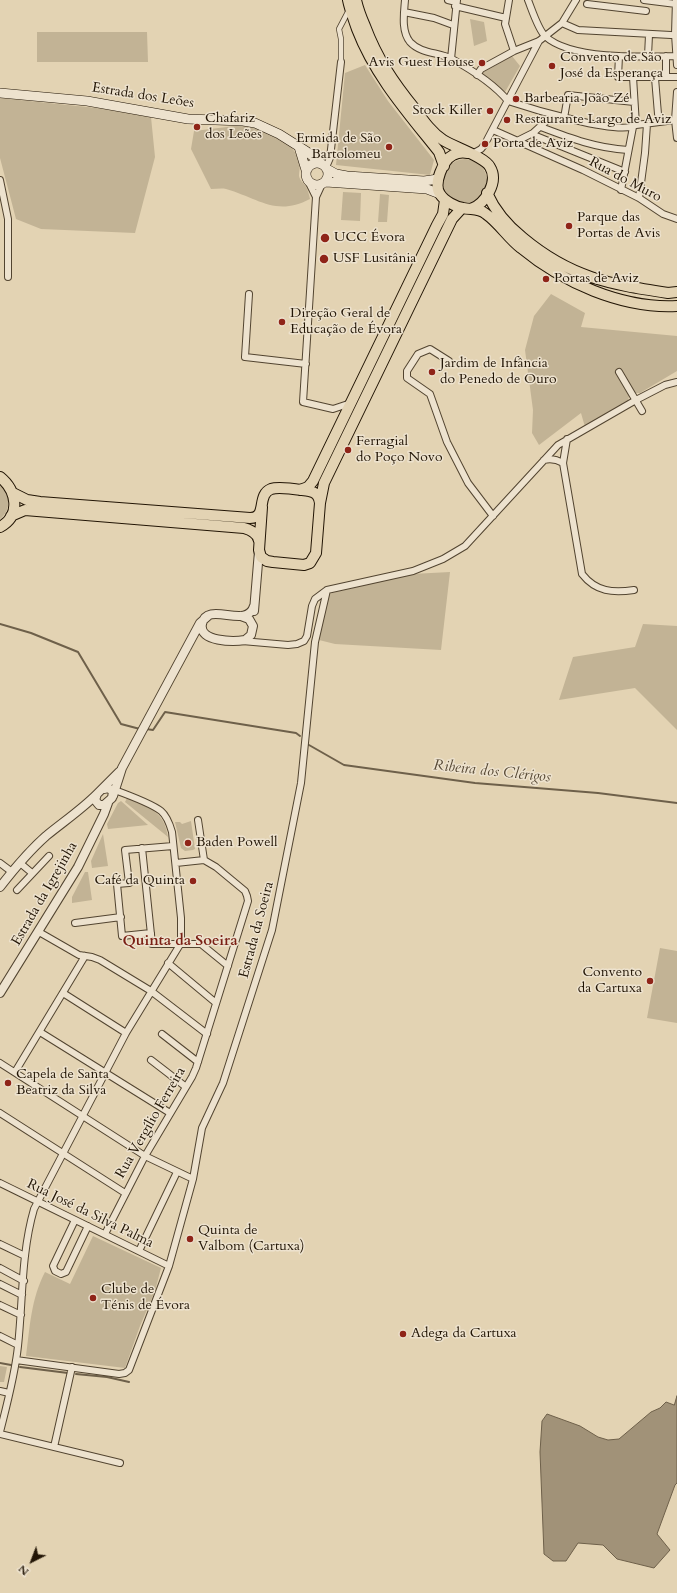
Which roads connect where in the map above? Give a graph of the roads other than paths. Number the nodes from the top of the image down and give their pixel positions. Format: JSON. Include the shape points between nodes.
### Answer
{"nodes":[{"id":1,"x":356,"y":0,"type":"edge"},
{"id":2,"x":405,"y":0,"type":"edge"},
{"id":3,"x":448,"y":0,"type":"edge"},
{"id":4,"x":509,"y":0,"type":"edge"},
{"id":5,"x":528,"y":0,"type":"edge"},
{"id":6,"x":644,"y":0,"type":"edge"},
{"id":7,"x":580,"y":2,"type":"edge"},
{"id":8,"x":676,"y":2,"type":"edge"},
{"id":9,"x":456,"y":3,"type":"edge"},
{"id":10,"x":349,"y":4,"type":"edge"},
{"id":11,"x":646,"y":11,"type":"dead end"},
{"id":12,"x":404,"y":12,"type":"junction"},
{"id":13,"x":506,"y":18,"type":"junction"},
{"id":14,"x":676,"y":18,"type":"edge"},
{"id":15,"x":562,"y":23,"type":"junction"},
{"id":16,"x":453,"y":25,"type":"junction"},
{"id":17,"x":649,"y":35,"type":"junction"},
{"id":18,"x":546,"y":36,"type":"junction"},
{"id":19,"x":675,"y":37,"type":"edge"},
{"id":20,"x":539,"y":42,"type":"junction"},
{"id":21,"x":514,"y":51,"type":"junction"},
{"id":22,"x":619,"y":56,"type":"junction"},
{"id":23,"x":648,"y":56,"type":"junction"},
{"id":24,"x":666,"y":56,"type":"junction"},
{"id":25,"x":677,"y":56,"type":"edge"},
{"id":26,"x":451,"y":59,"type":"junction"},
{"id":27,"x":677,"y":61,"type":"edge"},
{"id":28,"x":341,"y":62,"type":"joint"},
{"id":29,"x":677,"y":65,"type":"edge"},
{"id":30,"x":477,"y":75,"type":"junction"},
{"id":31,"x":633,"y":77,"type":"junction"},
{"id":32,"x":666,"y":77,"type":"junction"},
{"id":33,"x":677,"y":77,"type":"edge"},
{"id":34,"x":655,"y":78,"type":"junction"},
{"id":35,"x":677,"y":92,"type":"edge"},
{"id":36,"x":0,"y":93,"type":"edge"},
{"id":37,"x":508,"y":101,"type":"junction"},
{"id":38,"x":634,"y":102,"type":"junction"},
{"id":39,"x":676,"y":106,"type":"edge"},
{"id":40,"x":658,"y":114,"type":"dead end"},
{"id":41,"x":553,"y":115,"type":"junction"},
{"id":42,"x":564,"y":118,"type":"junction"},
{"id":43,"x":675,"y":120,"type":"junction"},
{"id":44,"x":647,"y":124,"type":"junction"},
{"id":45,"x":634,"y":126,"type":"junction"},
{"id":46,"x":541,"y":127,"type":"junction"},
{"id":47,"x":676,"y":128,"type":"edge"},
{"id":48,"x":493,"y":130,"type":"junction"},
{"id":49,"x":533,"y":133,"type":"junction"},
{"id":50,"x":677,"y":138,"type":"edge"},
{"id":51,"x":519,"y":140,"type":"junction"},
{"id":52,"x":299,"y":147,"type":"junction"},
{"id":53,"x":628,"y":150,"type":"junction"},
{"id":54,"x":470,"y":154,"type":"junction"},
{"id":55,"x":325,"y":166,"type":"junction"},
{"id":56,"x":444,"y":166,"type":"junction"},
{"id":57,"x":306,"y":170,"type":"junction"},
{"id":58,"x":625,"y":172,"type":"junction"},
{"id":59,"x":438,"y":179,"type":"junction"},
{"id":60,"x":0,"y":180,"type":"edge"},
{"id":61,"x":309,"y":183,"type":"junction"},
{"id":62,"x":324,"y":183,"type":"junction"},
{"id":63,"x":621,"y":190,"type":"junction"},
{"id":64,"x":488,"y":193,"type":"junction"},
{"id":65,"x":316,"y":197,"type":"junction"},
{"id":66,"x":443,"y":197,"type":"junction"},
{"id":67,"x":639,"y":198,"type":"junction"},
{"id":68,"x":466,"y":209,"type":"junction"},
{"id":69,"x":677,"y":219,"type":"edge"},
{"id":70,"x":8,"y":277,"type":"dead end"},
{"id":71,"x":677,"y":286,"type":"edge"},
{"id":72,"x":634,"y":288,"type":"junction"},
{"id":73,"x":601,"y":292,"type":"junction"},
{"id":74,"x":677,"y":292,"type":"edge"},
{"id":75,"x":249,"y":294,"type":"dead end"},
{"id":76,"x":677,"y":299,"type":"edge"},
{"id":77,"x":677,"y":306,"type":"edge"},
{"id":78,"x":448,"y":361,"type":"dead end"},
{"id":79,"x":306,"y":364,"type":"junction"},
{"id":80,"x":619,"y":372,"type":"dead end"},
{"id":81,"x":677,"y":382,"type":"edge"},
{"id":82,"x":636,"y":400,"type":"junction"},
{"id":83,"x":352,"y":402,"type":"junction"},
{"id":84,"x":333,"y":409,"type":"junction"},
{"id":85,"x":642,"y":411,"type":"dead end"},
{"id":86,"x":342,"y":422,"type":"junction"},
{"id":87,"x":567,"y":439,"type":"junction"},
{"id":88,"x":544,"y":460,"type":"junction"},
{"id":89,"x":563,"y":463,"type":"junction"},
{"id":90,"x":0,"y":477,"type":"edge"},
{"id":91,"x":299,"y":490,"type":"junction"},
{"id":92,"x":14,"y":493,"type":"junction"},
{"id":93,"x":320,"y":503,"type":"junction"},
{"id":94,"x":262,"y":504,"type":"junction"},
{"id":95,"x":11,"y":516,"type":"junction"},
{"id":96,"x":493,"y":516,"type":"junction"},
{"id":97,"x":0,"y":526,"type":"edge"},
{"id":98,"x":259,"y":546,"type":"junction"},
{"id":99,"x":273,"y":562,"type":"junction"},
{"id":100,"x":257,"y":576,"type":"junction"},
{"id":101,"x":327,"y":590,"type":"junction"},
{"id":102,"x":634,"y":590,"type":"dead end"},
{"id":103,"x":254,"y":606,"type":"junction"},
{"id":104,"x":208,"y":616,"type":"junction"},
{"id":105,"x":241,"y":616,"type":"junction"},
{"id":106,"x":253,"y":628,"type":"junction"},
{"id":107,"x":212,"y":639,"type":"junction"},
{"id":108,"x":240,"y":641,"type":"junction"},
{"id":109,"x":190,"y":643,"type":"junction"},
{"id":110,"x":264,"y":643,"type":"junction"},
{"id":111,"x":108,"y":794,"type":"junction"},
{"id":112,"x":98,"y":805,"type":"junction"},
{"id":113,"x":82,"y":809,"type":"junction"},
{"id":114,"x":198,"y":820,"type":"dead end"},
{"id":115,"x":96,"y":827,"type":"junction"},
{"id":116,"x":173,"y":846,"type":"junction"},
{"id":117,"x":142,"y":848,"type":"junction"},
{"id":118,"x":49,"y":856,"type":"dead end"},
{"id":119,"x":204,"y":860,"type":"junction"},
{"id":120,"x":0,"y":863,"type":"edge"},
{"id":121,"x":20,"y":863,"type":"junction"},
{"id":122,"x":176,"y":863,"type":"junction"},
{"id":123,"x":12,"y":872,"type":"junction"},
{"id":124,"x":32,"y":873,"type":"junction"},
{"id":125,"x":0,"y":887,"type":"edge"},
{"id":126,"x":18,"y":890,"type":"dead end"},
{"id":127,"x":121,"y":917,"type":"junction"},
{"id":128,"x":75,"y":922,"type":"dead end"},
{"id":129,"x":39,"y":932,"type":"junction"},
{"id":130,"x":151,"y":934,"type":"junction"},
{"id":131,"x":180,"y":943,"type":"junction"},
{"id":132,"x":85,"y":956,"type":"junction"},
{"id":133,"x":168,"y":963,"type":"junction"},
{"id":134,"x":228,"y":966,"type":"junction"},
{"id":135,"x":151,"y":991,"type":"junction"},
{"id":136,"x":0,"y":993,"type":"edge"},
{"id":137,"x":63,"y":993,"type":"junction"},
{"id":138,"x":216,"y":1002,"type":"junction"},
{"id":139,"x":40,"y":1032,"type":"junction"},
{"id":140,"x":126,"y":1034,"type":"junction"},
{"id":141,"x":162,"y":1034,"type":"dead end"},
{"id":142,"x":207,"y":1034,"type":"junction"},
{"id":143,"x":151,"y":1060,"type":"dead end"},
{"id":144,"x":198,"y":1062,"type":"junction"},
{"id":145,"x":0,"y":1063,"type":"edge"},
{"id":146,"x":15,"y":1072,"type":"junction"},
{"id":147,"x":105,"y":1072,"type":"junction"},
{"id":148,"x":186,"y":1087,"type":"junction"},
{"id":149,"x":170,"y":1113,"type":"junction"},
{"id":150,"x":0,"y":1114,"type":"edge"},
{"id":151,"x":83,"y":1117,"type":"junction"},
{"id":152,"x":63,"y":1155,"type":"junction"},
{"id":153,"x":145,"y":1156,"type":"junction"},
{"id":154,"x":177,"y":1172,"type":"junction"},
{"id":155,"x":193,"y":1179,"type":"junction"},
{"id":156,"x":0,"y":1183,"type":"edge"},
{"id":157,"x":125,"y":1193,"type":"junction"},
{"id":158,"x":37,"y":1202,"type":"junction"},
{"id":159,"x":75,"y":1220,"type":"junction"},
{"id":160,"x":88,"y":1226,"type":"junction"},
{"id":161,"x":105,"y":1234,"type":"junction"},
{"id":162,"x":0,"y":1244,"type":"edge"},
{"id":163,"x":139,"y":1251,"type":"junction"},
{"id":164,"x":25,"y":1256,"type":"junction"},
{"id":165,"x":169,"y":1266,"type":"junction"},
{"id":166,"x":0,"y":1268,"type":"edge"},
{"id":167,"x":24,"y":1281,"type":"junction"},
{"id":168,"x":0,"y":1284,"type":"edge"},
{"id":169,"x":22,"y":1295,"type":"junction"},
{"id":170,"x":0,"y":1305,"type":"edge"},
{"id":171,"x":21,"y":1315,"type":"junction"},
{"id":172,"x":0,"y":1336,"type":"edge"},
{"id":173,"x":18,"y":1345,"type":"junction"},
{"id":174,"x":16,"y":1360,"type":"junction"},
{"id":175,"x":72,"y":1367,"type":"junction"},
{"id":176,"x":0,"y":1391,"type":"edge"},
{"id":177,"x":9,"y":1393,"type":"junction"},
{"id":178,"x":0,"y":1433,"type":"edge"},
{"id":179,"x":54,"y":1447,"type":"junction"},
{"id":180,"x":120,"y":1463,"type":"dead end"}],
"edges":[{"from":1,"to":54,"type":"main road","via":[[372,47],[391,78],[430,129],[443,140]]},
{"from":2,"to":12,"type":"street"},
{"from":3,"to":9,"type":"street"},
{"from":4,"to":13,"type":"street"},
{"from":5,"to":18,"type":"street"},
{"from":6,"to":8,"type":"street"},
{"from":7,"to":11,"type":"street"},
{"from":7,"to":15,"type":"street"},
{"from":8,"to":14,"type":"street"},
{"from":9,"to":13,"type":"street"},
{"from":9,"to":16,"type":"street"},
{"from":10,"to":28,"type":"street","via":[[339,29]]},
{"from":10,"to":56,"type":"main road","via":[[365,50],[384,83],[439,152]]},
{"from":12,"to":16,"type":"street"},
{"from":12,"to":26,"type":"street","via":[[404,29],[410,42],[422,50]]},
{"from":13,"to":21,"type":"street","via":[[505,24]]},
{"from":14,"to":19,"type":"street"},
{"from":15,"to":17,"type":"street","via":[[578,30]]},
{"from":15,"to":18,"type":"street"},
{"from":16,"to":26,"type":"street"},
{"from":17,"to":19,"type":"street"},
{"from":17,"to":23,"type":"street"},
{"from":18,"to":20,"type":"street"},
{"from":18,"to":22,"type":"street","via":[[556,43],[583,52]]},
{"from":19,"to":25,"type":"street"},
{"from":20,"to":21,"type":"street"},
{"from":20,"to":37,"type":"street"},
{"from":21,"to":30,"type":"street","via":[[481,69]]},
{"from":22,"to":23,"type":"street"},
{"from":22,"to":31,"type":"street","via":[[618,77]]},
{"from":23,"to":24,"type":"street"},
{"from":24,"to":25,"type":"street"},
{"from":24,"to":32,"type":"street"},
{"from":25,"to":27,"type":"street"},
{"from":26,"to":30,"type":"street"},
{"from":27,"to":29,"type":"street"},
{"from":28,"to":55,"type":"street","via":[[330,162]]},
{"from":30,"to":37,"type":"street"},
{"from":31,"to":34,"type":"street"},
{"from":31,"to":38,"type":"street"},
{"from":32,"to":33,"type":"street"},
{"from":32,"to":34,"type":"street"},
{"from":34,"to":40,"type":"street"},
{"from":35,"to":39,"type":"street"},
{"from":36,"to":52,"type":"main road","name":"Estrada dos Leões","via":[[87,101],[188,119],[255,123]]},
{"from":37,"to":41,"type":"street"},
{"from":37,"to":48,"type":"street"},
{"from":38,"to":42,"type":"street","via":[[568,94]]},
{"from":38,"to":45,"type":"street"},
{"from":39,"to":43,"type":"street"},
{"from":41,"to":42,"type":"street"},
{"from":41,"to":46,"type":"street"},
{"from":42,"to":45,"type":"street","via":[[619,127]]},
{"from":43,"to":44,"type":"street"},
{"from":43,"to":47,"type":"street"},
{"from":44,"to":45,"type":"street"},
{"from":44,"to":67,"type":"street"},
{"from":45,"to":53,"type":"street"},
{"from":46,"to":49,"type":"street"},
{"from":46,"to":53,"type":"street","via":[[591,145]]},
{"from":47,"to":50,"type":"street"},
{"from":48,"to":51,"type":"street","name":"Rua do Muro"},
{"from":48,"to":54,"type":"street","via":[[481,149]]},
{"from":49,"to":51,"type":"street"},
{"from":49,"to":58,"type":"street"},
{"from":51,"to":63,"type":"street","name":"Rua do Muro"},
{"from":52,"to":55,"type":"main road","name":"Estrada dos Leões"},
{"from":52,"to":57,"type":"main road"},
{"from":53,"to":58,"type":"street"},
{"from":54,"to":56,"type":"main road","via":[[460,152],[453,155]]},
{"from":54,"to":64,"type":"main road","via":[[485,161],[490,167],[493,174]]},
{"from":55,"to":57,"type":"main road","via":[[312,164]]},
{"from":55,"to":59,"type":"main road","name":"Estrada dos Leões","via":[[336,174],[347,176],[424,181]]},
{"from":55,"to":62,"type":"main road","via":[[328,178]]},
{"from":56,"to":59,"type":"main road"},
{"from":57,"to":61,"type":"main road","via":[[305,175]]},
{"from":58,"to":63,"type":"street"},
{"from":59,"to":66,"type":"main road","via":[[437,187]]},
{"from":60,"to":70,"type":"street","via":[[8,219]]},
{"from":61,"to":62,"type":"main road","via":[[318,186]]},
{"from":61,"to":65,"type":"street"},
{"from":62,"to":65,"type":"street"},
{"from":62,"to":66,"type":"main road","via":[[427,189]]},
{"from":63,"to":67,"type":"street","name":"Rua do Muro"},
{"from":64,"to":68,"type":"main road","via":[[478,206]]},
{"from":64,"to":72,"type":"main road","via":[[494,207],[505,220],[547,256],[584,275]]},
{"from":65,"to":79,"type":"street"},
{"from":66,"to":68,"type":"main road"},
{"from":66,"to":83,"type":"main road","via":[[443,214]]},
{"from":67,"to":69,"type":"street","name":"Rua do Muro","via":[[663,214]]},
{"from":68,"to":73,"type":"main road","via":[[487,214],[520,247],[553,271],[572,282]]},
{"from":68,"to":93,"type":"main road","via":[[452,219],[324,483]]},
{"from":71,"to":72,"type":"main road"},
{"from":72,"to":74,"type":"main road"},
{"from":73,"to":76,"type":"main road"},
{"from":73,"to":77,"type":"main road","via":[[631,302]]},
{"from":75,"to":79,"type":"street","via":[[245,357]]},
{"from":78,"to":96,"type":"street","via":[[430,349],[418,354],[407,371],[407,378],[430,394],[447,442],[468,483]]},
{"from":79,"to":84,"type":"street","via":[[303,402]]},
{"from":80,"to":82,"type":"street"},
{"from":81,"to":82,"type":"street","via":[[665,385]]},
{"from":82,"to":85,"type":"street"},
{"from":82,"to":87,"type":"street"},
{"from":83,"to":84,"type":"street"},
{"from":83,"to":86,"type":"main road"},
{"from":84,"to":86,"type":"street"},
{"from":86,"to":91,"type":"main road","via":[[313,481],[308,487]]},
{"from":87,"to":88,"type":"street","via":[[558,444]]},
{"from":87,"to":89,"type":"street"},
{"from":88,"to":89,"type":"street","via":[[550,458]]},
{"from":88,"to":96,"type":"street"},
{"from":89,"to":102,"type":"street","via":[[582,574],[588,582],[601,589],[618,592]]},
{"from":90,"to":92,"type":"main road","via":[[8,483]]},
{"from":91,"to":93,"type":"main road","via":[[316,494]]},
{"from":91,"to":94,"type":"main road","via":[[272,489],[266,493]]},
{"from":92,"to":94,"type":"main road","via":[[27,500],[40,502],[250,518],[260,514]]},
{"from":92,"to":95,"type":"main road"},
{"from":93,"to":99,"type":"main road","via":[[316,553],[312,561],[304,565]]},
{"from":94,"to":98,"type":"main road"},
{"from":95,"to":97,"type":"main road"},
{"from":95,"to":98,"type":"main road","via":[[25,510],[244,528],[254,532],[258,537]]},
{"from":96,"to":101,"type":"street","via":[[465,546],[443,558],[413,571]]},
{"from":98,"to":99,"type":"main road","via":[[261,557]]},
{"from":98,"to":100,"type":"street"},
{"from":99,"to":100,"type":"street","via":[[262,565]]},
{"from":100,"to":103,"type":"street"},
{"from":101,"to":110,"type":"street","via":[[315,599],[304,641],[297,644]]},
{"from":101,"to":155,"type":"street","name":"Estrada da Soeira","via":[[315,642],[301,783],[272,930],[223,1083],[202,1128]]},
{"from":103,"to":105,"type":"street","via":[[249,614]]},
{"from":103,"to":106,"type":"street"},
{"from":104,"to":105,"type":"street"},
{"from":104,"to":107,"type":"street","via":[[202,622],[202,629]]},
{"from":104,"to":109,"type":"street","via":[[200,623]]},
{"from":105,"to":106,"type":"street","via":[[248,619]]},
{"from":106,"to":108,"type":"street","via":[[247,640]]},
{"from":106,"to":110,"type":"street","via":[[256,639]]},
{"from":107,"to":108,"type":"street"},
{"from":107,"to":109,"type":"street","via":[[198,637]]},
{"from":108,"to":110,"type":"street"},
{"from":109,"to":111,"type":"street"},
{"from":111,"to":112,"type":"street","via":[[95,800]]},
{"from":111,"to":113,"type":"street"},
{"from":111,"to":115,"type":"street","via":[[104,814]]},
{"from":111,"to":116,"type":"street","via":[[161,811],[168,820]]},
{"from":112,"to":113,"type":"street"},
{"from":112,"to":115,"type":"street"},
{"from":113,"to":121,"type":"street","via":[[45,837]]},
{"from":114,"to":119,"type":"street"},
{"from":115,"to":129,"type":"street","name":"Estrada da Igrejinha","via":[[78,867]]},
{"from":116,"to":117,"type":"street"},
{"from":116,"to":122,"type":"street"},
{"from":117,"to":127,"type":"street","via":[[125,850],[128,883],[117,884]]},
{"from":117,"to":130,"type":"street"},
{"from":118,"to":124,"type":"street"},
{"from":119,"to":122,"type":"street"},
{"from":119,"to":134,"type":"street","name":"Rua Vergílio Ferreira","via":[[216,867],[248,896]]},
{"from":120,"to":123,"type":"street"},
{"from":121,"to":123,"type":"street"},
{"from":121,"to":124,"type":"street"},
{"from":122,"to":131,"type":"street","via":[[181,918]]},
{"from":123,"to":125,"type":"street"},
{"from":124,"to":126,"type":"street"},
{"from":127,"to":128,"type":"street"},
{"from":127,"to":130,"type":"street","via":[[122,936]]},
{"from":129,"to":132,"type":"street","via":[[72,952]]},
{"from":129,"to":136,"type":"street","name":"Estrada da Igrejinha"},
{"from":130,"to":131,"type":"street","via":[[152,944]]},
{"from":131,"to":133,"type":"street"},
{"from":131,"to":134,"type":"street","via":[[201,944]]},
{"from":132,"to":135,"type":"street","via":[[100,960]]},
{"from":132,"to":137,"type":"street"},
{"from":133,"to":135,"type":"street"},
{"from":133,"to":138,"type":"street"},
{"from":134,"to":138,"type":"street","name":"Rua Vergílio Ferreira"},
{"from":135,"to":140,"type":"street"},
{"from":135,"to":142,"type":"street"},
{"from":137,"to":139,"type":"street"},
{"from":137,"to":140,"type":"street"},
{"from":138,"to":142,"type":"street","name":"Rua Vergílio Ferreira"},
{"from":139,"to":146,"type":"street"},
{"from":139,"to":147,"type":"street"},
{"from":140,"to":147,"type":"street"},
{"from":141,"to":144,"type":"street"},
{"from":142,"to":144,"type":"street","name":"Rua Vergílio Ferreira"},
{"from":143,"to":148,"type":"street"},
{"from":144,"to":148,"type":"street","name":"Rua Vergílio Ferreira"},
{"from":145,"to":146,"type":"street"},
{"from":146,"to":151,"type":"street"},
{"from":147,"to":149,"type":"street"},
{"from":147,"to":151,"type":"street"},
{"from":148,"to":149,"type":"street","name":"Rua Vergílio Ferreira"},
{"from":149,"to":153,"type":"street","name":"Rua Vergílio Ferreira"},
{"from":150,"to":152,"type":"street"},
{"from":151,"to":152,"type":"street"},
{"from":151,"to":153,"type":"street"},
{"from":152,"to":157,"type":"street"},
{"from":152,"to":158,"type":"street"},
{"from":153,"to":154,"type":"street"},
{"from":153,"to":157,"type":"street","name":"Rua Vergílio Ferreira"},
{"from":154,"to":155,"type":"street"},
{"from":154,"to":163,"type":"street"},
{"from":155,"to":165,"type":"street","name":"Estrada da Soeira"},
{"from":156,"to":158,"type":"street","name":"Rua José da Silva Palma"},
{"from":157,"to":161,"type":"street","name":"Rua Vergílio Ferreira"},
{"from":158,"to":159,"type":"street","name":"Rua José da Silva Palma"},
{"from":158,"to":164,"type":"street","via":[[30,1224]]},
{"from":159,"to":160,"type":"street","name":"Rua José da Silva Palma"},
{"from":159,"to":160,"type":"street","via":[[53,1266],[55,1271],[61,1274],[66,1272]]},
{"from":160,"to":161,"type":"street","name":"Rua José da Silva Palma"},
{"from":161,"to":163,"type":"street","name":"Rua José da Silva Palma"},
{"from":162,"to":164,"type":"street"},
{"from":163,"to":165,"type":"street","name":"Rua José da Silva Palma"},
{"from":164,"to":167,"type":"street"},
{"from":165,"to":175,"type":"street","name":"Estrada da Soeira","via":[[128,1370],[119,1374]]},
{"from":166,"to":167,"type":"street"},
{"from":167,"to":169,"type":"street"},
{"from":168,"to":169,"type":"street"},
{"from":169,"to":171,"type":"street"},
{"from":170,"to":171,"type":"street"},
{"from":171,"to":173,"type":"street"},
{"from":172,"to":173,"type":"street"},
{"from":173,"to":174,"type":"street"},
{"from":174,"to":175,"type":"street","name":"Estrada da Soeira"},
{"from":174,"to":177,"type":"street"},
{"from":175,"to":179,"type":"street"},
{"from":176,"to":177,"type":"street"},
{"from":177,"to":178,"type":"street"},
{"from":178,"to":179,"type":"street"},
{"from":179,"to":180,"type":"street"}]}
